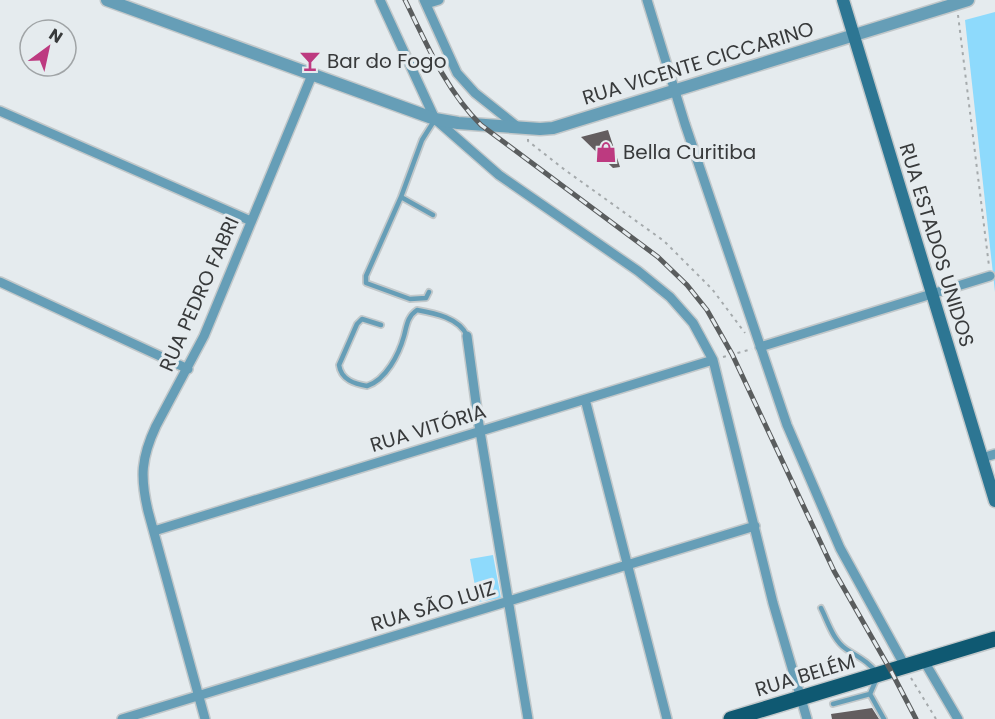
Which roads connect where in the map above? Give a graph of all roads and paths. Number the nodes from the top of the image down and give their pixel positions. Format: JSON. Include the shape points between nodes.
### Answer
{"nodes":[{"id":1,"x":107,"y":0,"type":"edge"},
{"id":2,"x":380,"y":0,"type":"edge"},
{"id":3,"x":439,"y":0,"type":"edge"},
{"id":4,"x":647,"y":0,"type":"edge"},
{"id":5,"x":843,"y":0,"type":"edge"},
{"id":6,"x":968,"y":0,"type":"edge"},
{"id":7,"x":425,"y":2,"type":"edge"},
{"id":8,"x":959,"y":27,"type":"dead end"},
{"id":9,"x":854,"y":35,"type":"junction"},
{"id":10,"x":312,"y":75,"type":"junction"},
{"id":11,"x":675,"y":90,"type":"junction"},
{"id":12,"x":0,"y":111,"type":"edge"},
{"id":13,"x":435,"y":119,"type":"junction"},
{"id":14,"x":520,"y":129,"type":"junction"},
{"id":15,"x":528,"y":141,"type":"dead end"},
{"id":16,"x":401,"y":197,"type":"junction"},
{"id":17,"x":433,"y":215,"type":"dead end"},
{"id":18,"x":251,"y":221,"type":"junction"},
{"id":19,"x":990,"y":276,"type":"joint"},
{"id":20,"x":0,"y":282,"type":"edge"},
{"id":21,"x":429,"y":292,"type":"dead end"},
{"id":22,"x":932,"y":293,"type":"junction"},
{"id":23,"x":381,"y":325,"type":"dead end"},
{"id":24,"x":467,"y":336,"type":"joint"},
{"id":25,"x":760,"y":347,"type":"junction"},
{"id":26,"x":732,"y":354,"type":"dead end"},
{"id":27,"x":713,"y":360,"type":"junction"},
{"id":28,"x":188,"y":369,"type":"junction"},
{"id":29,"x":585,"y":399,"type":"junction"},
{"id":30,"x":480,"y":431,"type":"junction"},
{"id":31,"x":995,"y":454,"type":"edge"},
{"id":32,"x":982,"y":458,"type":"junction"},
{"id":33,"x":995,"y":501,"type":"edge"},
{"id":34,"x":755,"y":526,"type":"junction"},
{"id":35,"x":154,"y":531,"type":"junction"},
{"id":36,"x":627,"y":565,"type":"junction"},
{"id":37,"x":509,"y":601,"type":"junction"},
{"id":38,"x":821,"y":608,"type":"dead end"},
{"id":39,"x":995,"y":639,"type":"edge"},
{"id":40,"x":924,"y":661,"type":"junction"},
{"id":41,"x":896,"y":672,"type":"junction"},
{"id":42,"x":870,"y":694,"type":"junction"},
{"id":43,"x":198,"y":696,"type":"junction"},
{"id":44,"x":835,"y":697,"type":"junction"},
{"id":45,"x":801,"y":698,"type":"junction"},
{"id":46,"x":122,"y":719,"type":"edge"},
{"id":47,"x":205,"y":719,"type":"edge"},
{"id":48,"x":528,"y":719,"type":"edge"},
{"id":49,"x":667,"y":719,"type":"edge"},
{"id":50,"x":730,"y":719,"type":"edge"},
{"id":51,"x":807,"y":719,"type":"edge"},
{"id":52,"x":884,"y":719,"type":"edge"},
{"id":53,"x":936,"y":719,"type":"edge"},
{"id":54,"x":958,"y":719,"type":"edge"}],
"edges":[{"from":1,"to":10,"type":"street","name":"RUA VICENTE CICCARINO"},
{"from":2,"to":13,"type":"street"},
{"from":3,"to":7,"type":"street"},
{"from":4,"to":11,"type":"street"},
{"from":5,"to":9,"type":"main road","name":"RUA ESTADOS UNIDOS"},
{"from":6,"to":9,"type":"street","name":"RUA VICENTE CICCARINO"},
{"from":7,"to":14,"type":"street","via":[[457,73]]},
{"from":8,"to":19,"type":"path"},
{"from":9,"to":11,"type":"street","name":"RUA VICENTE CICCARINO"},
{"from":9,"to":22,"type":"main road","name":"RUA ESTADOS UNIDOS"},
{"from":10,"to":13,"type":"street","name":"RUA VICENTE CICCARINO"},
{"from":10,"to":18,"type":"street","name":"RUA PEDRO FABRI"},
{"from":11,"to":14,"type":"street","name":"RUA VICENTE CICCARINO","via":[[553,128]]},
{"from":11,"to":25,"type":"street"},
{"from":12,"to":18,"type":"street"},
{"from":13,"to":14,"type":"street","name":"RUA VICENTE CICCARINO"},
{"from":13,"to":16,"type":"lane","via":[[422,140]]},
{"from":13,"to":27,"type":"street","via":[[499,175],[670,297],[693,322]]},
{"from":15,"to":25,"type":"path","via":[[664,242],[712,289]]},
{"from":16,"to":17,"type":"lane"},
{"from":16,"to":21,"type":"lane","via":[[366,283],[410,299],[426,298]]},
{"from":18,"to":28,"type":"street","name":"RUA PEDRO FABRI"},
{"from":19,"to":22,"type":"street"},
{"from":20,"to":28,"type":"street"},
{"from":22,"to":25,"type":"street"},
{"from":22,"to":32,"type":"main road","name":"RUA ESTADOS UNIDOS"},
{"from":23,"to":24,"type":"lane","via":[[362,319],[357,324],[339,365],[347,379],[367,386],[381,379],[403,339],[410,315],[417,310],[459,324]]},
{"from":24,"to":30,"type":"street"},
{"from":25,"to":26,"type":"path"},
{"from":25,"to":41,"type":"street","via":[[787,425]]},
{"from":27,"to":29,"type":"street","name":"RUA VITÓRIA"},
{"from":27,"to":34,"type":"street"},
{"from":28,"to":35,"type":"street","name":"RUA PEDRO FABRI","via":[[156,426],[142,465],[144,493]]},
{"from":29,"to":30,"type":"street","name":"RUA VITÓRIA"},
{"from":29,"to":36,"type":"street"},
{"from":30,"to":35,"type":"street","name":"RUA VITÓRIA"},
{"from":30,"to":37,"type":"street"},
{"from":31,"to":32,"type":"street"},
{"from":32,"to":33,"type":"main road","name":"RUA ESTADOS UNIDOS"},
{"from":34,"to":36,"type":"street","name":"RUA SÃO LUIZ"},
{"from":34,"to":45,"type":"street"},
{"from":35,"to":43,"type":"street","name":"RUA PEDRO FABRI"},
{"from":36,"to":37,"type":"street","name":"RUA SÃO LUIZ"},
{"from":36,"to":49,"type":"street"},
{"from":37,"to":43,"type":"street","name":"RUA SÃO LUIZ"},
{"from":37,"to":48,"type":"street"},
{"from":38,"to":41,"type":"lane","via":[[844,648],[867,662]]},
{"from":39,"to":40,"type":"main road","name":"RUA BELÉM"},
{"from":40,"to":41,"type":"main road","name":"RUA BELÉM"},
{"from":40,"to":54,"type":"street"},
{"from":41,"to":42,"type":"lane"},
{"from":41,"to":44,"type":"main road","name":"RUA BELÉM"},
{"from":41,"to":53,"type":"path"},
{"from":42,"to":44,"type":"lane"},
{"from":42,"to":52,"type":"lane"},
{"from":43,"to":46,"type":"street","name":"RUA SÃO LUIZ"},
{"from":43,"to":47,"type":"street","name":"RUA PEDRO FABRI"},
{"from":44,"to":45,"type":"main road","name":"RUA BELÉM"},
{"from":45,"to":50,"type":"main road","name":"RUA BELÉM"},
{"from":45,"to":51,"type":"street"}]}
